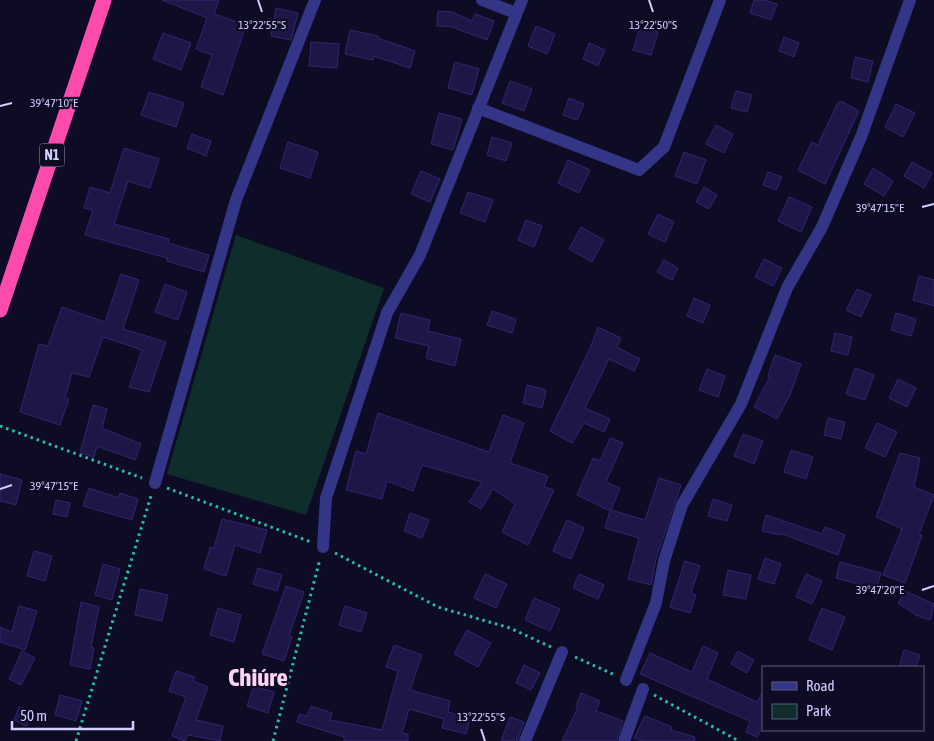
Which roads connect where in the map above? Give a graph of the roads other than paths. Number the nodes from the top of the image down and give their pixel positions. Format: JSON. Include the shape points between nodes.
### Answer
{"nodes":[{"id":1,"x":104,"y":0,"type":"edge"},
{"id":2,"x":315,"y":0,"type":"edge"},
{"id":3,"x":482,"y":0,"type":"edge"},
{"id":4,"x":522,"y":0,"type":"edge"},
{"id":5,"x":720,"y":0,"type":"edge"},
{"id":6,"x":910,"y":0,"type":"edge"},
{"id":7,"x":516,"y":13,"type":"junction"},
{"id":8,"x":478,"y":108,"type":"junction"},
{"id":9,"x":0,"y":310,"type":"edge"},
{"id":10,"x":155,"y":483,"type":"road end"},
{"id":11,"x":324,"y":547,"type":"road end"},
{"id":12,"x":562,"y":652,"type":"road end"},
{"id":13,"x":626,"y":680,"type":"road end"},
{"id":14,"x":643,"y":689,"type":"road end"},
{"id":15,"x":525,"y":741,"type":"edge"},
{"id":16,"x":624,"y":741,"type":"edge"}],
"edges":[{"from":1,"to":9,"type":"highway","number":"N1"},
{"from":2,"to":10,"type":"street","via":[[236,200]]},
{"from":3,"to":7,"type":"street"},
{"from":4,"to":7,"type":"street"},
{"from":5,"to":8,"type":"street","via":[[664,147],[640,170]]},
{"from":6,"to":13,"type":"street","via":[[861,137],[822,227],[787,288],[741,404],[682,506],[664,561],[656,603]]},
{"from":7,"to":8,"type":"street"},
{"from":8,"to":11,"type":"street","via":[[420,255],[387,313],[326,498]]},
{"from":12,"to":15,"type":"street"},
{"from":14,"to":16,"type":"street"}]}
